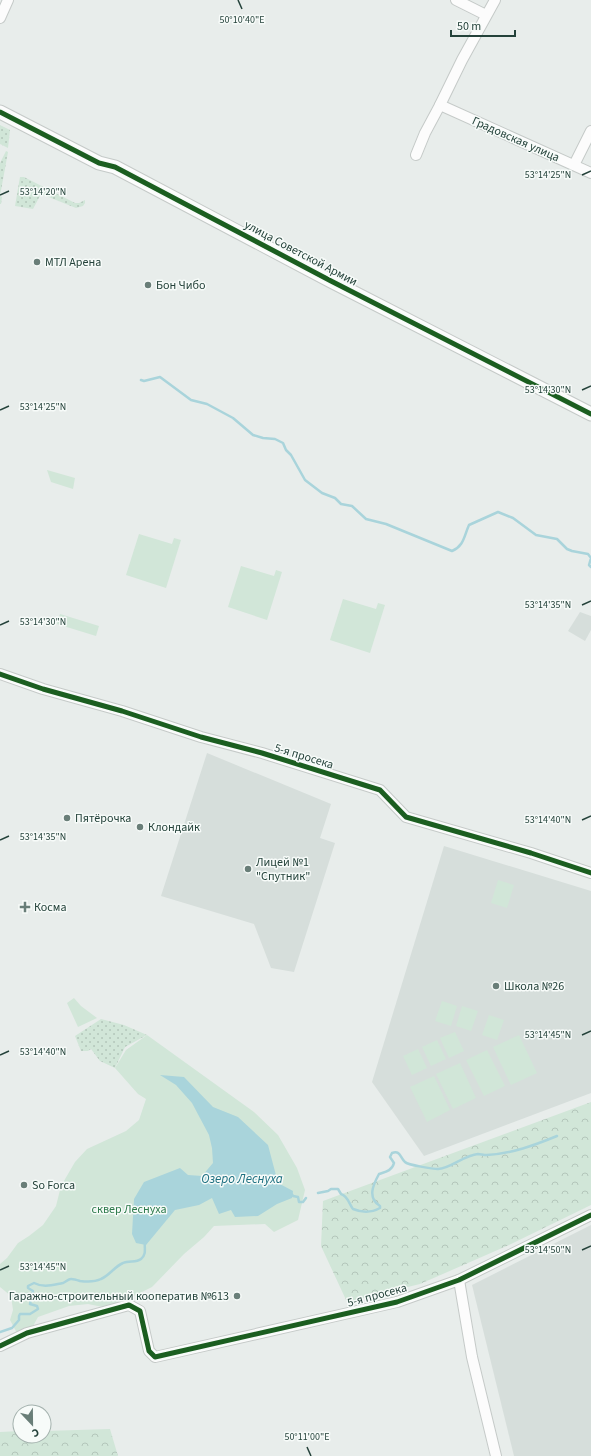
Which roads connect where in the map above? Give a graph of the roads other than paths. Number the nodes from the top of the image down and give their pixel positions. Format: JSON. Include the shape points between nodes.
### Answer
{"nodes":[{"id":1,"x":8,"y":0,"type":"edge"},
{"id":2,"x":456,"y":0,"type":"edge"},
{"id":3,"x":495,"y":0,"type":"edge"},
{"id":4,"x":486,"y":15,"type":"junction"},
{"id":5,"x":0,"y":18,"type":"edge"},
{"id":6,"x":440,"y":105,"type":"junction"},
{"id":7,"x":0,"y":112,"type":"edge"},
{"id":8,"x":591,"y":131,"type":"edge"},
{"id":9,"x":416,"y":155,"type":"dead end"},
{"id":10,"x":574,"y":165,"type":"junction"},
{"id":11,"x":591,"y":173,"type":"edge"},
{"id":12,"x":591,"y":414,"type":"edge"},
{"id":13,"x":0,"y":674,"type":"edge"},
{"id":14,"x":591,"y":874,"type":"edge"},
{"id":15,"x":591,"y":1215,"type":"edge"},
{"id":16,"x":459,"y":1280,"type":"junction"},
{"id":17,"x":0,"y":1346,"type":"edge"},
{"id":18,"x":496,"y":1456,"type":"edge"}],
"edges":[{"from":1,"to":5,"type":"street"},
{"from":2,"to":4,"type":"street"},
{"from":3,"to":4,"type":"street"},
{"from":4,"to":6,"type":"street"},
{"from":6,"to":9,"type":"street"},
{"from":6,"to":10,"type":"street","name":"Градовская улица"},
{"from":7,"to":12,"type":"street","name":"улица Советской Армии","via":[[99,163],[115,167]]},
{"from":8,"to":10,"type":"street"},
{"from":10,"to":11,"type":"street","name":"Градовская улица"},
{"from":13,"to":14,"type":"street","name":"5-я просека","via":[[42,689],[380,790],[406,817],[531,853]]},
{"from":15,"to":16,"type":"street","name":"5-я просека"},
{"from":16,"to":17,"type":"street","name":"5-я просека","via":[[389,1304],[155,1357],[149,1351],[140,1311],[129,1305],[27,1333]]},
{"from":16,"to":18,"type":"street","via":[[472,1357]]}]}
